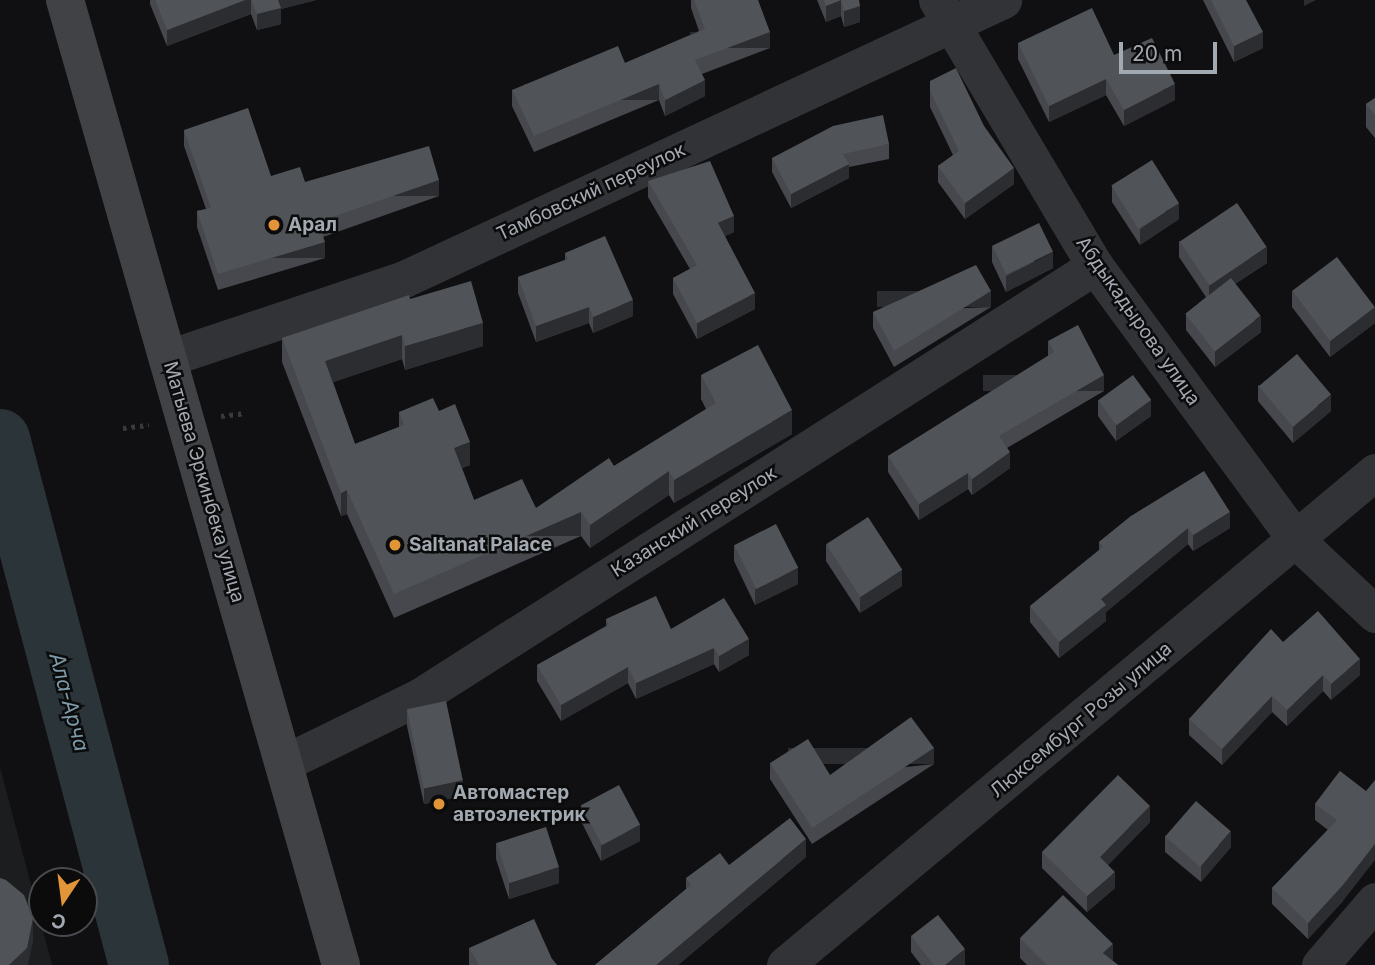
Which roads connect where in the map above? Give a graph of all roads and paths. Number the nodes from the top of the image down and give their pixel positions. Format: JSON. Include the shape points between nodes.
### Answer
{"nodes":[{"id":1,"x":65,"y":0,"type":"edge"},
{"id":2,"x":1003,"y":0,"type":"edge"},
{"id":3,"x":944,"y":12,"type":"edge"},
{"id":4,"x":1096,"y":266,"type":"junction"},
{"id":5,"x":168,"y":358,"type":"junction"},
{"id":6,"x":1375,"y":471,"type":"edge"},
{"id":7,"x":1297,"y":541,"type":"junction"},
{"id":8,"x":1375,"y":614,"type":"edge"},
{"id":9,"x":284,"y":763,"type":"junction"},
{"id":10,"x":1375,"y":901,"type":"edge"},
{"id":11,"x":341,"y":965,"type":"edge"},
{"id":12,"x":785,"y":965,"type":"edge"},
{"id":13,"x":1320,"y":965,"type":"edge"}],
"edges":[{"from":1,"to":5,"type":"main road","name":"Матыева Эркинбека улица"},
{"from":2,"to":3,"type":"street","name":"Тамбовский переулок"},
{"from":3,"to":4,"type":"street","name":"Абдыкадырова улица"},
{"from":3,"to":5,"type":"street","name":"Тамбовский переулок","via":[[404,279]]},
{"from":4,"to":7,"type":"street","name":"Абдыкадырова улица"},
{"from":4,"to":9,"type":"street","name":"Казанский переулок","via":[[419,697]]},
{"from":5,"to":9,"type":"main road","name":"Матыева Эркинбека улица"},
{"from":6,"to":7,"type":"street","name":"Люксембург Розы улица"},
{"from":7,"to":8,"type":"street","name":"Абдыкадырова улица"},
{"from":7,"to":12,"type":"street","name":"Люксембург Розы улица"},
{"from":9,"to":11,"type":"main road","name":"Матыева Эркинбека улица"},
{"from":10,"to":13,"type":"street"}]}
